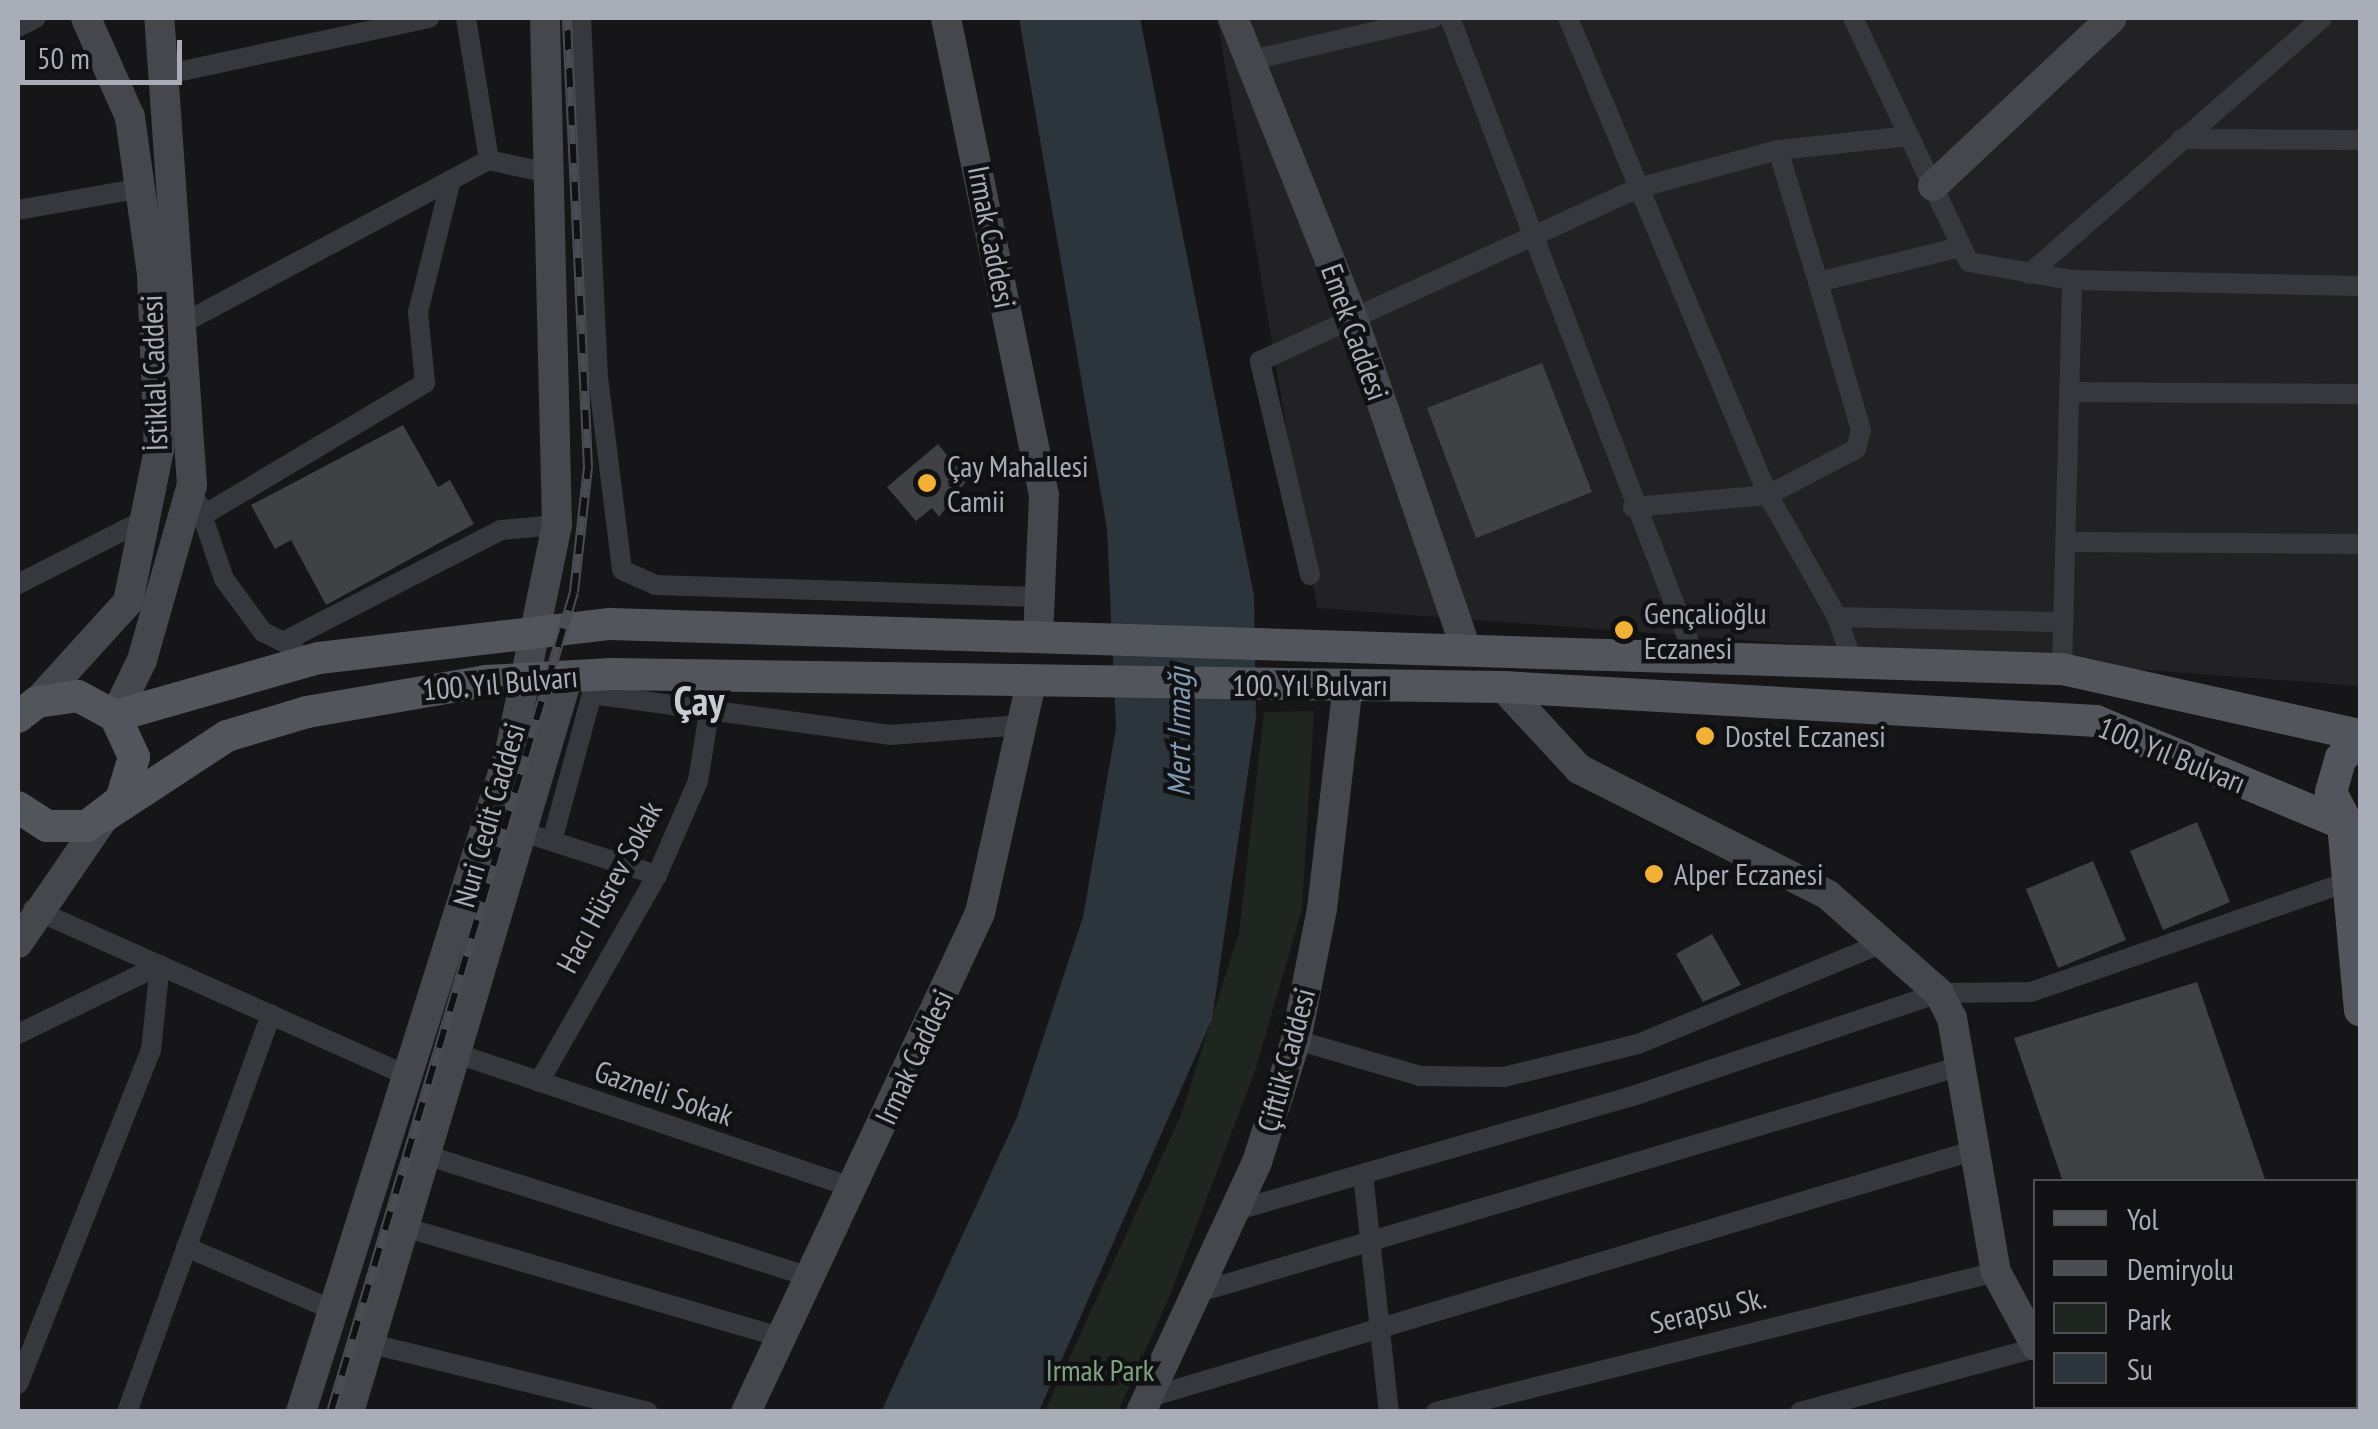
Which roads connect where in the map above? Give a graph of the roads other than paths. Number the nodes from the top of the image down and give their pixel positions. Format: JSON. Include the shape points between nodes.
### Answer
{"nodes":[{"id":1,"x":36,"y":18,"type":"edge"},
{"id":2,"x":86,"y":18,"type":"edge"},
{"id":3,"x":159,"y":18,"type":"edge"},
{"id":4,"x":429,"y":18,"type":"edge"},
{"id":5,"x":466,"y":18,"type":"edge"},
{"id":6,"x":544,"y":18,"type":"edge"},
{"id":7,"x":581,"y":18,"type":"edge"},
{"id":8,"x":946,"y":18,"type":"edge"},
{"id":9,"x":1233,"y":18,"type":"edge"},
{"id":10,"x":1433,"y":18,"type":"edge"},
{"id":11,"x":1450,"y":18,"type":"edge"},
{"id":12,"x":1568,"y":18,"type":"edge"},
{"id":13,"x":1854,"y":18,"type":"edge"},
{"id":14,"x":2112,"y":18,"type":"edge"},
{"id":15,"x":2322,"y":18,"type":"edge"},
{"id":16,"x":18,"y":27,"type":"edge"},
{"id":17,"x":1247,"y":61,"type":"junction"},
{"id":18,"x":168,"y":74,"type":"junction"},
{"id":19,"x":1909,"y":136,"type":"junction"},
{"id":20,"x":2180,"y":138,"type":"junction"},
{"id":21,"x":2360,"y":140,"type":"edge"},
{"id":22,"x":1778,"y":150,"type":"junction"},
{"id":23,"x":489,"y":160,"type":"junction"},
{"id":24,"x":552,"y":174,"type":"junction"},
{"id":25,"x":452,"y":180,"type":"junction"},
{"id":26,"x":1932,"y":186,"type":"junction"},
{"id":27,"x":141,"y":188,"type":"junction"},
{"id":28,"x":1638,"y":188,"type":"junction"},
{"id":29,"x":18,"y":210,"type":"edge"},
{"id":30,"x":1532,"y":233,"type":"junction"},
{"id":31,"x":1961,"y":247,"type":"junction"},
{"id":32,"x":2029,"y":274,"type":"junction"},
{"id":33,"x":2072,"y":280,"type":"junction"},
{"id":34,"x":1818,"y":282,"type":"junction"},
{"id":35,"x":2360,"y":286,"type":"edge"},
{"id":36,"x":1352,"y":316,"type":"junction"},
{"id":37,"x":185,"y":322,"type":"junction"},
{"id":38,"x":2071,"y":392,"type":"junction"},
{"id":39,"x":2360,"y":394,"type":"edge"},
{"id":40,"x":192,"y":485,"type":"junction"},
{"id":41,"x":1768,"y":495,"type":"junction"},
{"id":42,"x":1633,"y":507,"type":"junction"},
{"id":43,"x":150,"y":516,"type":"junction"},
{"id":44,"x":202,"y":516,"type":"junction"},
{"id":45,"x":557,"y":525,"type":"junction"},
{"id":46,"x":2066,"y":542,"type":"junction"},
{"id":47,"x":2360,"y":544,"type":"edge"},
{"id":48,"x":1310,"y":574,"type":"dead end"},
{"id":49,"x":18,"y":584,"type":"edge"},
{"id":50,"x":1045,"y":596,"type":"junction"},
{"id":51,"x":1838,"y":617,"type":"junction"},
{"id":52,"x":2064,"y":622,"type":"junction"},
{"id":53,"x":1038,"y":636,"type":"junction"},
{"id":54,"x":282,"y":642,"type":"junction"},
{"id":55,"x":1466,"y":651,"type":"junction"},
{"id":56,"x":1694,"y":656,"type":"junction"},
{"id":57,"x":319,"y":658,"type":"junction"},
{"id":58,"x":1852,"y":664,"type":"junction"},
{"id":59,"x":2062,"y":669,"type":"junction"},
{"id":60,"x":1030,"y":683,"type":"junction"},
{"id":61,"x":1348,"y":684,"type":"junction"},
{"id":62,"x":1503,"y":687,"type":"junction"},
{"id":63,"x":564,"y":689,"type":"dead end"},
{"id":64,"x":24,"y":710,"type":"edge"},
{"id":65,"x":709,"y":712,"type":"junction"},
{"id":66,"x":116,"y":716,"type":"junction"},
{"id":67,"x":1022,"y":725,"type":"junction"},
{"id":68,"x":2360,"y":738,"type":"edge"},
{"id":69,"x":18,"y":807,"type":"edge"},
{"id":70,"x":106,"y":816,"type":"junction"},
{"id":71,"x":2352,"y":831,"type":"edge"},
{"id":72,"x":539,"y":837,"type":"junction"},
{"id":73,"x":657,"y":875,"type":"junction"},
{"id":74,"x":2352,"y":880,"type":"junction"},
{"id":75,"x":32,"y":909,"type":"junction"},
{"id":76,"x":1888,"y":941,"type":"junction"},
{"id":77,"x":18,"y":942,"type":"edge"},
{"id":78,"x":160,"y":966,"type":"junction"},
{"id":79,"x":1939,"y":993,"type":"junction"},
{"id":80,"x":2360,"y":1010,"type":"edge"},
{"id":81,"x":270,"y":1014,"type":"junction"},
{"id":82,"x":18,"y":1034,"type":"edge"},
{"id":83,"x":1296,"y":1040,"type":"junction"},
{"id":84,"x":458,"y":1054,"type":"junction"},
{"id":85,"x":1961,"y":1066,"type":"junction"},
{"id":86,"x":408,"y":1076,"type":"junction"},
{"id":87,"x":540,"y":1082,"type":"junction"},
{"id":88,"x":1975,"y":1150,"type":"junction"},
{"id":89,"x":429,"y":1156,"type":"junction"},
{"id":90,"x":1364,"y":1174,"type":"junction"},
{"id":91,"x":851,"y":1187,"type":"junction"},
{"id":92,"x":1234,"y":1212,"type":"junction"},
{"id":93,"x":407,"y":1228,"type":"junction"},
{"id":94,"x":1369,"y":1241,"type":"junction"},
{"id":95,"x":186,"y":1247,"type":"junction"},
{"id":96,"x":1996,"y":1272,"type":"junction"},
{"id":97,"x":814,"y":1278,"type":"junction"},
{"id":98,"x":1196,"y":1292,"type":"junction"},
{"id":99,"x":333,"y":1310,"type":"junction"},
{"id":100,"x":1381,"y":1326,"type":"junction"},
{"id":101,"x":783,"y":1338,"type":"junction"},
{"id":102,"x":2033,"y":1341,"type":"edge"},
{"id":103,"x":372,"y":1344,"type":"junction"},
{"id":104,"x":2033,"y":1348,"type":"edge"},
{"id":105,"x":18,"y":1384,"type":"edge"},
{"id":106,"x":570,"y":1402,"type":"edge"},
{"id":107,"x":1144,"y":1405,"type":"edge"},
{"id":108,"x":126,"y":1412,"type":"edge"},
{"id":109,"x":301,"y":1412,"type":"edge"},
{"id":110,"x":349,"y":1412,"type":"edge"},
{"id":111,"x":648,"y":1412,"type":"edge"},
{"id":112,"x":746,"y":1412,"type":"edge"},
{"id":113,"x":1389,"y":1412,"type":"edge"},
{"id":114,"x":1436,"y":1412,"type":"edge"},
{"id":115,"x":1800,"y":1412,"type":"edge"}],
"edges":[{"from":1,"to":16,"type":"street"},
{"from":2,"to":27,"type":"main road","name":"İstiklal Caddesi","via":[[130,116]]},
{"from":3,"to":18,"type":"main road","name":"İstiklal Caddesi"},
{"from":4,"to":18,"type":"street"},
{"from":5,"to":23,"type":"street"},
{"from":6,"to":24,"type":"main road","name":"Nuri Cedit Caddesi"},
{"from":7,"to":50,"type":"street","via":[[598,378],[622,570],[655,585]]},
{"from":8,"to":50,"type":"main road","name":"Irmak Caddesi","via":[[1044,495]]},
{"from":9,"to":17,"type":"main road","name":"Emek Caddesi"},
{"from":10,"to":17,"type":"street"},
{"from":11,"to":30,"type":"street"},
{"from":12,"to":28,"type":"street"},
{"from":13,"to":19,"type":"street"},
{"from":14,"to":26,"type":"main road"},
{"from":15,"to":20,"type":"street"},
{"from":17,"to":36,"type":"main road","name":"Emek Caddesi"},
{"from":18,"to":37,"type":"main road","name":"İstiklal Caddesi"},
{"from":19,"to":22,"type":"street"},
{"from":19,"to":26,"type":"street"},
{"from":20,"to":21,"type":"street"},
{"from":20,"to":32,"type":"street"},
{"from":22,"to":28,"type":"street"},
{"from":22,"to":34,"type":"street"},
{"from":23,"to":24,"type":"street"},
{"from":23,"to":25,"type":"street"},
{"from":24,"to":45,"type":"main road","name":"Nuri Cedit Caddesi"},
{"from":25,"to":37,"type":"street"},
{"from":25,"to":44,"type":"street","via":[[418,312],[424,383]]},
{"from":26,"to":31,"type":"street"},
{"from":27,"to":29,"type":"street"},
{"from":27,"to":43,"type":"main road","name":"İstiklal Caddesi","via":[[159,450]]},
{"from":28,"to":30,"type":"street"},
{"from":28,"to":41,"type":"street"},
{"from":30,"to":36,"type":"street"},
{"from":30,"to":42,"type":"street"},
{"from":31,"to":32,"type":"street","via":[[1968,262]]},
{"from":31,"to":34,"type":"street"},
{"from":32,"to":33,"type":"street"},
{"from":33,"to":35,"type":"street"},
{"from":33,"to":38,"type":"street"},
{"from":34,"to":41,"type":"street","via":[[1861,430],[1856,449]]},
{"from":36,"to":48,"type":"street","via":[[1260,361]]},
{"from":36,"to":55,"type":"main road","name":"Emek Caddesi"},
{"from":37,"to":40,"type":"main road","name":"İstiklal Caddesi"},
{"from":38,"to":39,"type":"street"},
{"from":38,"to":46,"type":"street"},
{"from":40,"to":44,"type":"street"},
{"from":40,"to":66,"type":"main road","name":"İstiklal Caddesi","via":[[142,660]]},
{"from":41,"to":42,"type":"street"},
{"from":41,"to":51,"type":"street"},
{"from":42,"to":56,"type":"street"},
{"from":43,"to":49,"type":"street"},
{"from":43,"to":64,"type":"main road","name":"İstiklal Caddesi","via":[[128,602]]},
{"from":44,"to":54,"type":"street","via":[[224,579],[262,632]]},
{"from":45,"to":54,"type":"street","via":[[501,530]]},
{"from":45,"to":86,"type":"main road","name":"Nuri Cedit Caddesi","via":[[511,746]]},
{"from":46,"to":47,"type":"street"},
{"from":46,"to":52,"type":"street"},
{"from":50,"to":53,"type":"main road","name":"Irmak Caddesi"},
{"from":51,"to":52,"type":"street"},
{"from":51,"to":58,"type":"street"},
{"from":52,"to":59,"type":"street"},
{"from":53,"to":55,"type":"main road","name":"100. Yıl Bulvarı"},
{"from":53,"to":57,"type":"main road","name":"100. Yıl Bulvarı","via":[[610,624]]},
{"from":54,"to":57,"type":"street"},
{"from":55,"to":56,"type":"main road","name":"100. Yıl Bulvarı"},
{"from":56,"to":58,"type":"main road","name":"100. Yıl Bulvarı"},
{"from":57,"to":66,"type":"main road","name":"100. Yıl Bulvarı"},
{"from":58,"to":59,"type":"main road","name":"100. Yıl Bulvarı"},
{"from":59,"to":68,"type":"main road","name":"100. Yıl Bulvarı"},
{"from":60,"to":61,"type":"main road","name":"100. Yıl Bulvarı"},
{"from":60,"to":67,"type":"main road","name":"Irmak Caddesi"},
{"from":60,"to":70,"type":"main road","name":"100. Yıl Bulvarı","via":[[612,674],[486,680],[226,736]]},
{"from":61,"to":62,"type":"main road","name":"100. Yıl Bulvarı"},
{"from":61,"to":83,"type":"main road","name":"Çiftlik Caddesi","via":[[1330,859]]},
{"from":62,"to":71,"type":"main road","name":"100. Yıl Bulvarı","via":[[2096,721]]},
{"from":62,"to":76,"type":"main road","via":[[1580,769],[1743,845]]},
{"from":63,"to":72,"type":"main road","name":"Nuri Cedit Caddesi"},
{"from":64,"to":66,"type":"main road","via":[[78,696]]},
{"from":65,"to":67,"type":"street","via":[[890,735]]},
{"from":65,"to":72,"type":"street","via":[[592,694]]},
{"from":65,"to":73,"type":"street","name":"Hacı Hüsrev Sokak","via":[[698,782]]},
{"from":66,"to":70,"type":"main road","via":[[132,768]]},
{"from":67,"to":91,"type":"main road","name":"Irmak Caddesi","via":[[980,913]]},
{"from":68,"to":71,"type":"main road","via":[[2333,774]]},
{"from":69,"to":70,"type":"main road","via":[[67,829]]},
{"from":70,"to":75,"type":"main road"},
{"from":71,"to":74,"type":"main road"},
{"from":72,"to":73,"type":"street"},
{"from":72,"to":84,"type":"main road","name":"Nuri Cedit Caddesi"},
{"from":73,"to":87,"type":"street","name":"Hacı Hüsrev Sokak"},
{"from":74,"to":79,"type":"street","via":[[2031,992]]},
{"from":74,"to":80,"type":"main road"},
{"from":75,"to":77,"type":"main road"},
{"from":75,"to":78,"type":"street"},
{"from":76,"to":79,"type":"main road"},
{"from":76,"to":83,"type":"street","via":[[1638,1044],[1504,1077],[1421,1076]]},
{"from":78,"to":81,"type":"street"},
{"from":78,"to":82,"type":"street"},
{"from":78,"to":105,"type":"street","via":[[151,1050]]},
{"from":79,"to":85,"type":"main road"},
{"from":79,"to":90,"type":"street"},
{"from":81,"to":86,"type":"street"},
{"from":81,"to":95,"type":"street"},
{"from":83,"to":92,"type":"main road","name":"Çiftlik Caddesi"},
{"from":84,"to":87,"type":"street","name":"Gazneli Sokak"},
{"from":84,"to":89,"type":"main road","name":"Nuri Cedit Caddesi"},
{"from":85,"to":88,"type":"main road"},
{"from":85,"to":94,"type":"street"},
{"from":86,"to":99,"type":"main road","name":"Nuri Cedit Caddesi"},
{"from":87,"to":91,"type":"street","name":"Gazneli Sokak"},
{"from":88,"to":96,"type":"main road"},
{"from":88,"to":100,"type":"street"},
{"from":89,"to":93,"type":"main road","name":"Nuri Cedit Caddesi"},
{"from":89,"to":97,"type":"street"},
{"from":90,"to":92,"type":"street"},
{"from":90,"to":94,"type":"street"},
{"from":91,"to":97,"type":"main road","name":"Irmak Caddesi"},
{"from":92,"to":98,"type":"main road","name":"Çiftlik Caddesi"},
{"from":93,"to":101,"type":"street"},
{"from":93,"to":103,"type":"main road","name":"Nuri Cedit Caddesi"},
{"from":94,"to":98,"type":"street"},
{"from":94,"to":100,"type":"street"},
{"from":95,"to":99,"type":"street"},
{"from":95,"to":108,"type":"street"},
{"from":96,"to":102,"type":"main road"},
{"from":96,"to":114,"type":"street","name":"Serapsu Sk."},
{"from":97,"to":101,"type":"main road","name":"Irmak Caddesi"},
{"from":98,"to":107,"type":"main road","name":"Çiftlik Caddesi"},
{"from":99,"to":109,"type":"main road","name":"Nuri Cedit Caddesi"},
{"from":100,"to":107,"type":"street"},
{"from":100,"to":113,"type":"street"},
{"from":101,"to":112,"type":"main road","name":"Irmak Caddesi"},
{"from":103,"to":106,"type":"street"},
{"from":103,"to":110,"type":"main road","name":"Nuri Cedit Caddesi"},
{"from":104,"to":115,"type":"street"},
{"from":106,"to":111,"type":"street"}]}
